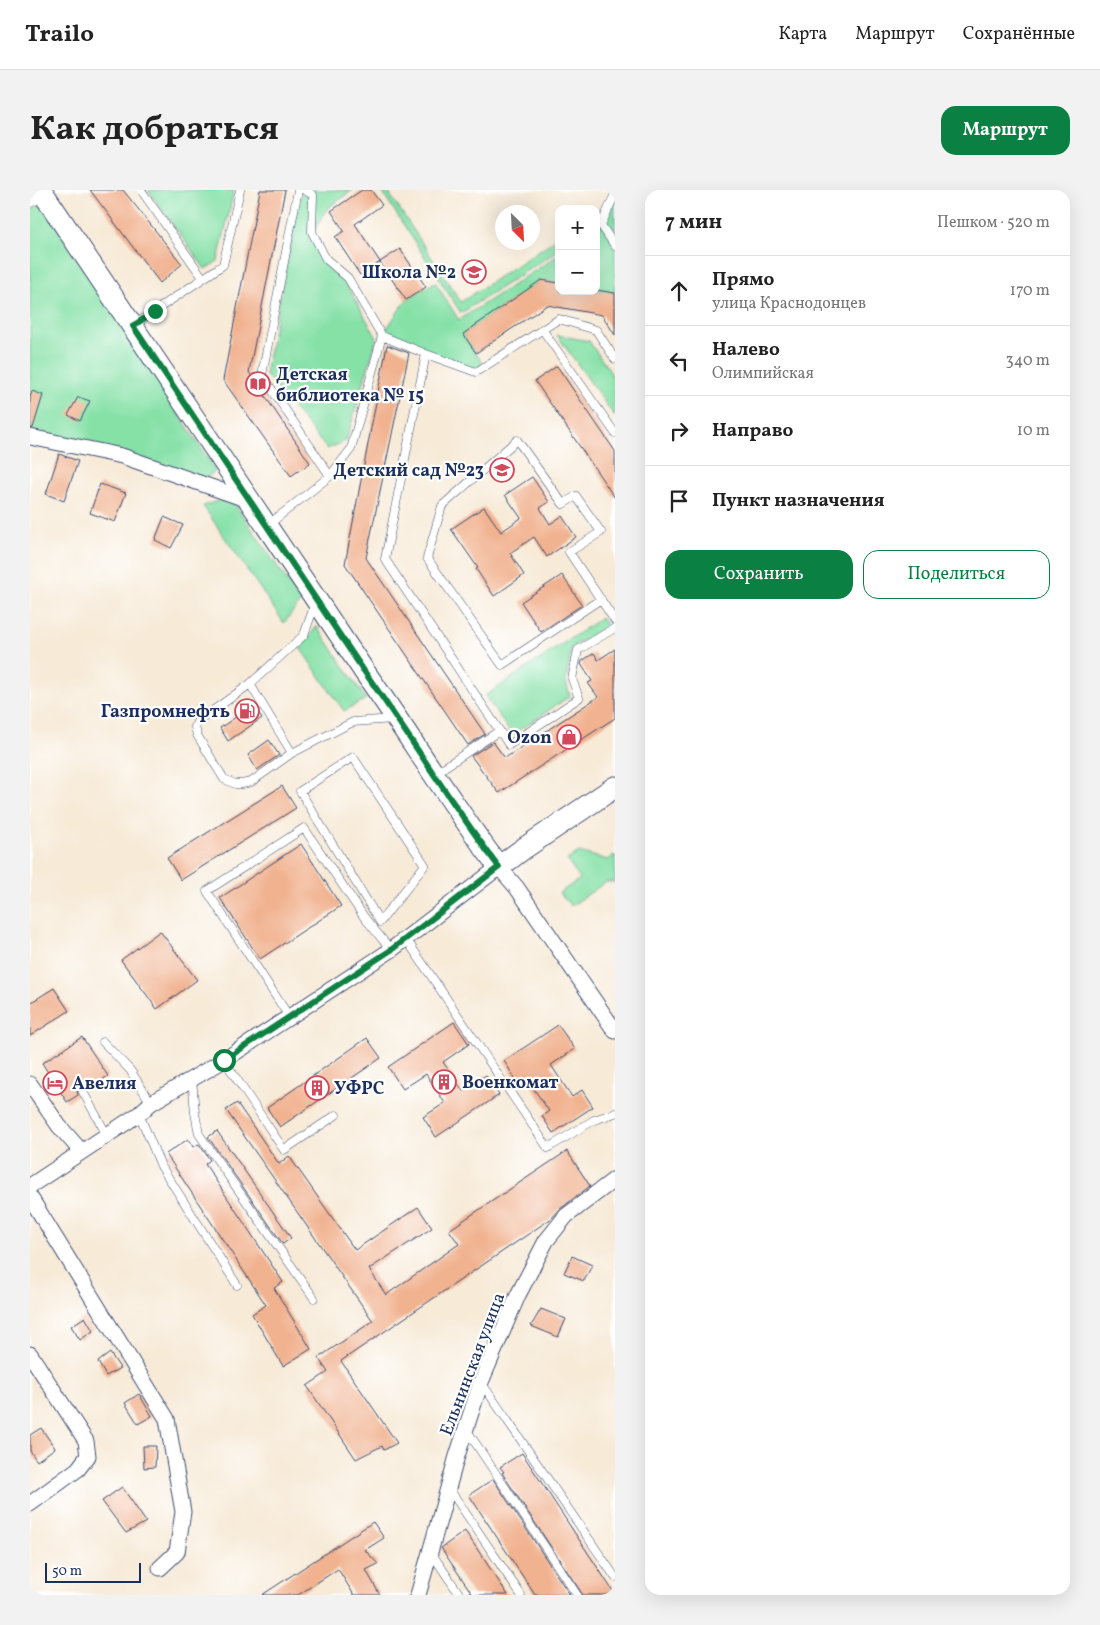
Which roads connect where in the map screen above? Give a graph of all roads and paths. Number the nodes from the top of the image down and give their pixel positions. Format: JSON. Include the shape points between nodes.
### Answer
{"nodes":[{"id":1,"x":141,"y":190,"type":"edge"},
{"id":2,"x":240,"y":190,"type":"edge"},
{"id":3,"x":298,"y":190,"type":"edge"},
{"id":4,"x":305,"y":190,"type":"edge"},
{"id":5,"x":615,"y":194,"type":"edge"},
{"id":6,"x":39,"y":196,"type":"edge"},
{"id":7,"x":615,"y":246,"type":"edge"},
{"id":8,"x":203,"y":278,"type":"junction"},
{"id":9,"x":133,"y":326,"type":"junction"},
{"id":10,"x":542,"y":328,"type":"junction"},
{"id":11,"x":382,"y":336,"type":"junction"},
{"id":12,"x":426,"y":354,"type":"junction"},
{"id":13,"x":615,"y":359,"type":"edge"},
{"id":14,"x":615,"y":433,"type":"edge"},
{"id":15,"x":30,"y":437,"type":"edge"},
{"id":16,"x":330,"y":476,"type":"junction"},
{"id":17,"x":250,"y":501,"type":"junction"},
{"id":18,"x":267,"y":525,"type":"junction"},
{"id":19,"x":316,"y":600,"type":"junction"},
{"id":20,"x":601,"y":600,"type":"junction"},
{"id":21,"x":615,"y":621,"type":"edge"},
{"id":22,"x":615,"y":628,"type":"edge"},
{"id":23,"x":250,"y":684,"type":"junction"},
{"id":24,"x":398,"y":718,"type":"junction"},
{"id":25,"x":499,"y":731,"type":"junction"},
{"id":26,"x":292,"y":753,"type":"junction"},
{"id":27,"x":433,"y":774,"type":"junction"},
{"id":28,"x":615,"y":787,"type":"edge"},
{"id":29,"x":499,"y":867,"type":"junction"},
{"id":30,"x":380,"y":922,"type":"joint"},
{"id":31,"x":406,"y":939,"type":"junction"},
{"id":32,"x":391,"y":950,"type":"junction"},
{"id":33,"x":290,"y":1018,"type":"junction"},
{"id":34,"x":615,"y":1031,"type":"edge"},
{"id":35,"x":103,"y":1042,"type":"dead end"},
{"id":36,"x":224,"y":1060,"type":"junction"},
{"id":37,"x":192,"y":1078,"type":"junction"},
{"id":38,"x":37,"y":1089,"type":"edge"},
{"id":39,"x":83,"y":1092,"type":"dead end"},
{"id":40,"x":151,"y":1103,"type":"junction"},
{"id":41,"x":615,"y":1113,"type":"edge"},
{"id":42,"x":139,"y":1114,"type":"junction"},
{"id":43,"x":336,"y":1116,"type":"dead end"},
{"id":44,"x":107,"y":1134,"type":"junction"},
{"id":45,"x":80,"y":1152,"type":"junction"},
{"id":46,"x":615,"y":1179,"type":"edge"},
{"id":47,"x":30,"y":1186,"type":"edge"},
{"id":48,"x":30,"y":1197,"type":"edge"},
{"id":49,"x":237,"y":1285,"type":"dead end"},
{"id":50,"x":314,"y":1298,"type":"dead end"},
{"id":51,"x":30,"y":1354,"type":"edge"},
{"id":52,"x":481,"y":1382,"type":"junction"},
{"id":53,"x":466,"y":1428,"type":"junction"},
{"id":54,"x":448,"y":1487,"type":"junction"},
{"id":55,"x":30,"y":1504,"type":"edge"},
{"id":56,"x":430,"y":1551,"type":"junction"},
{"id":57,"x":160,"y":1568,"type":"dead end"},
{"id":58,"x":615,"y":1577,"type":"edge"},
{"id":59,"x":418,"y":1595,"type":"edge"},
{"id":60,"x":460,"y":1595,"type":"edge"},
{"id":61,"x":521,"y":1595,"type":"edge"},
{"id":62,"x":577,"y":1595,"type":"edge"}],
"edges":[{"from":1,"to":8,"type":"lane"},
{"from":2,"to":8,"type":"lane","via":[[223,265]]},
{"from":3,"to":16,"type":"lane","via":[[262,375]]},
{"from":4,"to":11,"type":"lane","via":[[313,195],[312,232],[326,259],[348,278]]},
{"from":5,"to":7,"type":"lane","via":[[602,225]]},
{"from":6,"to":9,"type":"main road"},
{"from":8,"to":9,"type":"lane"},
{"from":9,"to":17,"type":"main road"},
{"from":10,"to":12,"type":"lane","via":[[476,372]]},
{"from":10,"to":13,"type":"lane","via":[[559,319],[596,330]]},
{"from":10,"to":14,"type":"lane"},
{"from":11,"to":12,"type":"lane"},
{"from":11,"to":16,"type":"lane","via":[[351,449]]},
{"from":12,"to":25,"type":"lane","via":[[385,559]]},
{"from":15,"to":17,"type":"street","via":[[122,456]]},
{"from":16,"to":18,"type":"lane"},
{"from":17,"to":18,"type":"main road"},
{"from":18,"to":19,"type":"main road"},
{"from":19,"to":23,"type":"lane","via":[[304,635]]},
{"from":19,"to":24,"type":"main road"},
{"from":20,"to":20,"type":"lane","via":[[569,552],[601,532],[576,496],[563,504],[516,440],[442,506],[426,558],[502,665]]},
{"from":20,"to":21,"type":"lane"},
{"from":22,"to":25,"type":"lane","via":[[578,650],[572,679],[579,698],[509,745]]},
{"from":23,"to":26,"type":"lane"},
{"from":23,"to":26,"type":"lane","via":[[197,722],[197,735],[224,779],[235,784],[250,782]]},
{"from":24,"to":26,"type":"lane","via":[[354,722]]},
{"from":24,"to":27,"type":"main road"},
{"from":25,"to":27,"type":"lane"},
{"from":27,"to":29,"type":"main road"},
{"from":28,"to":29,"type":"main road"},
{"from":29,"to":31,"type":"street"},
{"from":29,"to":34,"type":"street","via":[[517,888]]},
{"from":30,"to":30,"type":"lane","via":[[425,865],[353,757],[300,791]]},
{"from":31,"to":32,"type":"street"},
{"from":31,"to":41,"type":"lane","via":[[548,1148],[594,1120]]},
{"from":32,"to":33,"type":"street"},
{"from":32,"to":33,"type":"lane","via":[[364,917],[304,828],[207,891]]},
{"from":33,"to":36,"type":"street"},
{"from":35,"to":40,"type":"lane","via":[[130,1070]]},
{"from":36,"to":37,"type":"street"},
{"from":36,"to":43,"type":"lane","via":[[284,1150]]},
{"from":37,"to":40,"type":"street"},
{"from":37,"to":50,"type":"lane","via":[[199,1134]]},
{"from":38,"to":45,"type":"street","via":[[59,1126]]},
{"from":39,"to":44,"type":"lane"},
{"from":40,"to":42,"type":"street"},
{"from":42,"to":44,"type":"street"},
{"from":42,"to":49,"type":"lane","via":[[161,1166]]},
{"from":44,"to":45,"type":"street"},
{"from":45,"to":47,"type":"street"},
{"from":46,"to":52,"type":"street","name":"Ельнинская улица","via":[[566,1216],[546,1241],[517,1294]]},
{"from":48,"to":57,"type":"street","via":[[167,1419],[183,1512],[177,1552]]},
{"from":51,"to":55,"type":"street","via":[[86,1441],[88,1456],[78,1469]]},
{"from":52,"to":53,"type":"street","name":"Ельнинская улица"},
{"from":52,"to":58,"type":"lane"},
{"from":53,"to":54,"type":"street","name":"Ельнинская улица"},
{"from":53,"to":62,"type":"lane"},
{"from":54,"to":56,"type":"street","name":"Ельнинская улица"},
{"from":54,"to":61,"type":"lane"},
{"from":56,"to":59,"type":"street","name":"Ельнинская улица"},
{"from":56,"to":60,"type":"lane"}]}
